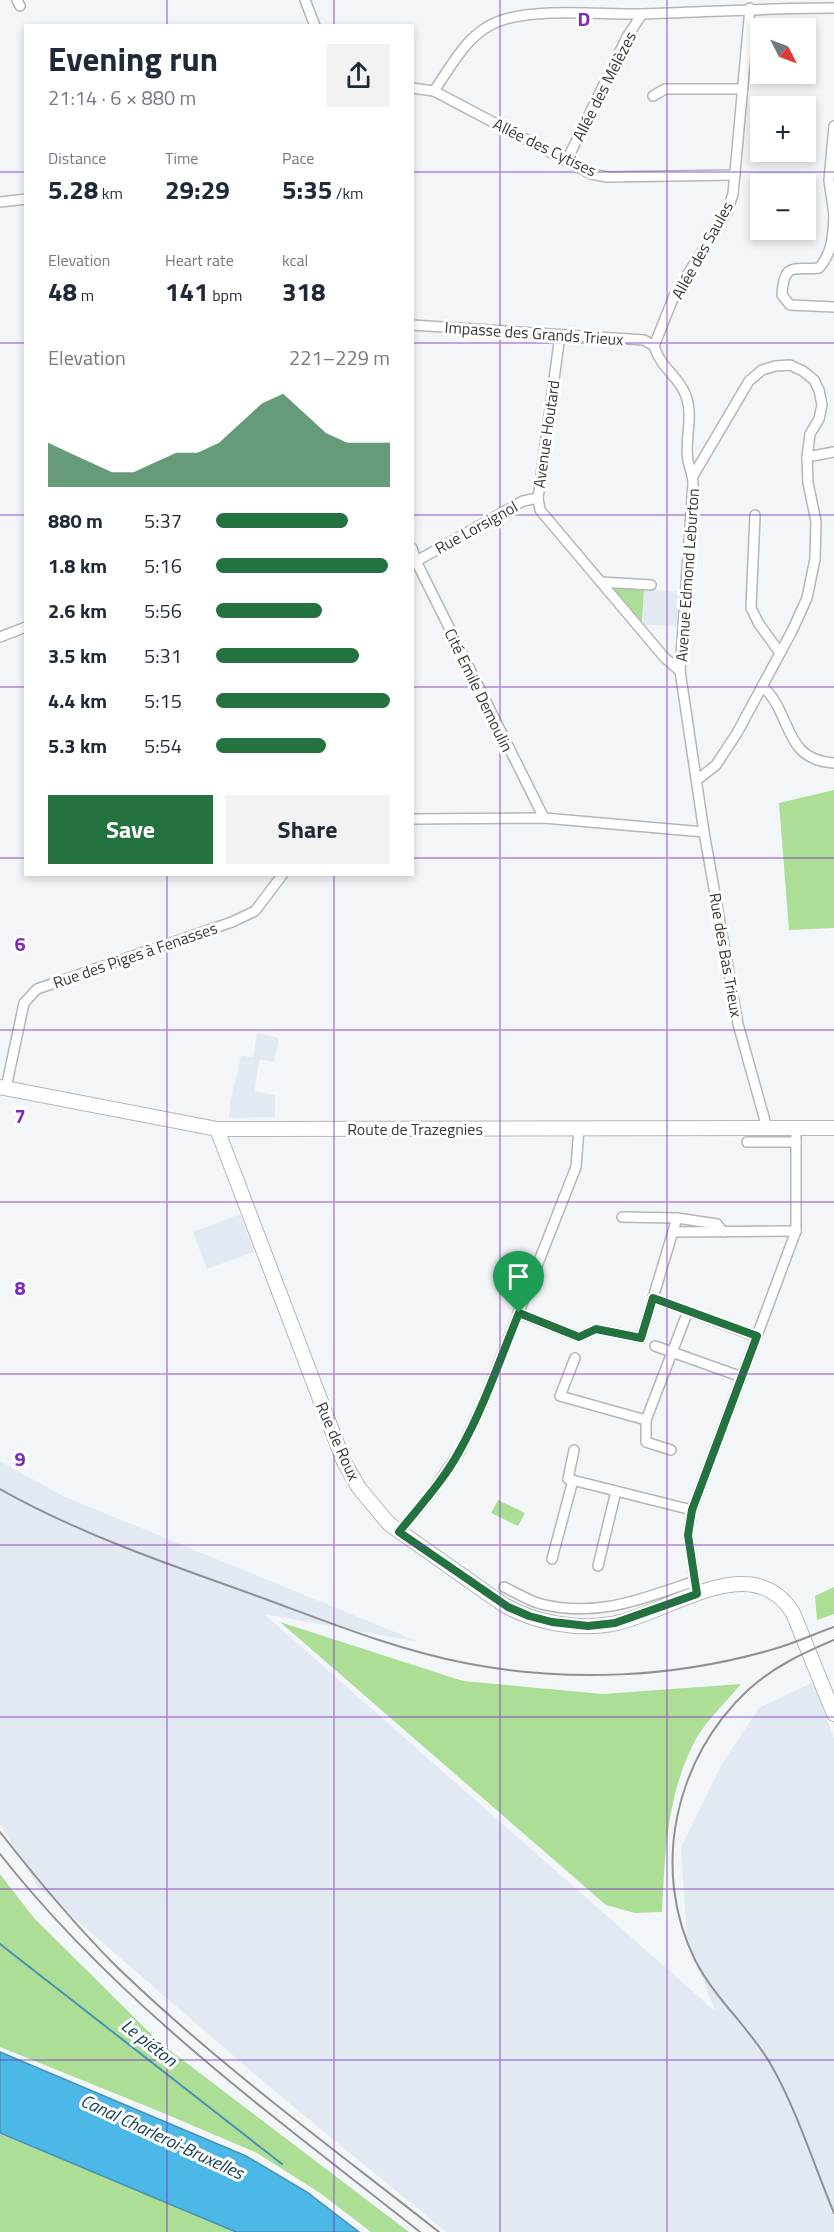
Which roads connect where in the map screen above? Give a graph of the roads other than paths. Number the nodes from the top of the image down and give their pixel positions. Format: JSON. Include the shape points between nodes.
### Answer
{"nodes":[{"id":1,"x":305,"y":0,"type":"edge"},
{"id":2,"x":750,"y":8,"type":"junction"},
{"id":3,"x":834,"y":8,"type":"edge"},
{"id":4,"x":642,"y":14,"type":"junction"},
{"id":5,"x":314,"y":24,"type":"edge"},
{"id":6,"x":414,"y":88,"type":"edge"},
{"id":7,"x":742,"y":89,"type":"junction"},
{"id":8,"x":434,"y":91,"type":"junction"},
{"id":9,"x":653,"y":96,"type":"dead end"},
{"id":10,"x":834,"y":126,"type":"edge"},
{"id":11,"x":567,"y":160,"type":"junction"},
{"id":12,"x":735,"y":175,"type":"junction"},
{"id":13,"x":832,"y":179,"type":"edge"},
{"id":14,"x":24,"y":199,"type":"edge"},
{"id":15,"x":0,"y":202,"type":"edge"},
{"id":16,"x":834,"y":215,"type":"edge"},
{"id":17,"x":830,"y":258,"type":"edge"},
{"id":18,"x":834,"y":307,"type":"edge"},
{"id":19,"x":414,"y":325,"type":"edge"},
{"id":20,"x":560,"y":334,"type":"junction"},
{"id":21,"x":654,"y":346,"type":"junction"},
{"id":22,"x":834,"y":452,"type":"edge"},
{"id":23,"x":807,"y":457,"type":"junction"},
{"id":24,"x":693,"y":476,"type":"junction"},
{"id":25,"x":538,"y":498,"type":"junction"},
{"id":26,"x":755,"y":515,"type":"dead end"},
{"id":27,"x":414,"y":562,"type":"edge"},
{"id":28,"x":601,"y":582,"type":"junction"},
{"id":29,"x":651,"y":585,"type":"dead end"},
{"id":30,"x":24,"y":628,"type":"edge"},
{"id":31,"x":0,"y":637,"type":"edge"},
{"id":32,"x":780,"y":653,"type":"junction"},
{"id":33,"x":680,"y":670,"type":"junction"},
{"id":34,"x":762,"y":686,"type":"junction"},
{"id":35,"x":834,"y":763,"type":"edge"},
{"id":36,"x":698,"y":780,"type":"junction"},
{"id":37,"x":544,"y":818,"type":"junction"},
{"id":38,"x":414,"y":819,"type":"edge"},
{"id":39,"x":704,"y":832,"type":"junction"},
{"id":40,"x":282,"y":876,"type":"edge"},
{"id":41,"x":3,"y":1087,"type":"edge"},
{"id":42,"x":579,"y":1128,"type":"junction"},
{"id":43,"x":767,"y":1128,"type":"junction"},
{"id":44,"x":834,"y":1128,"type":"edge"},
{"id":45,"x":217,"y":1129,"type":"junction"},
{"id":46,"x":796,"y":1135,"type":"junction"},
{"id":47,"x":747,"y":1142,"type":"dead end"},
{"id":48,"x":622,"y":1217,"type":"dead end"},
{"id":49,"x":677,"y":1218,"type":"junction"},
{"id":50,"x":796,"y":1231,"type":"junction"},
{"id":51,"x":673,"y":1232,"type":"junction"},
{"id":52,"x":723,"y":1232,"type":"junction"},
{"id":53,"x":653,"y":1298,"type":"junction"},
{"id":54,"x":688,"y":1311,"type":"junction"},
{"id":55,"x":519,"y":1313,"type":"junction"},
{"id":56,"x":757,"y":1336,"type":"junction"},
{"id":57,"x":655,"y":1346,"type":"dead end"},
{"id":58,"x":673,"y":1353,"type":"junction"},
{"id":59,"x":575,"y":1358,"type":"dead end"},
{"id":60,"x":742,"y":1377,"type":"junction"},
{"id":61,"x":646,"y":1420,"type":"junction"},
{"id":62,"x":671,"y":1449,"type":"dead end"},
{"id":63,"x":574,"y":1450,"type":"dead end"},
{"id":64,"x":573,"y":1480,"type":"junction"},
{"id":65,"x":616,"y":1491,"type":"junction"},
{"id":66,"x":692,"y":1510,"type":"junction"},
{"id":67,"x":399,"y":1532,"type":"junction"},
{"id":68,"x":552,"y":1559,"type":"dead end"},
{"id":69,"x":598,"y":1566,"type":"dead end"},
{"id":70,"x":504,"y":1587,"type":"dead end"},
{"id":71,"x":696,"y":1588,"type":"junction"},
{"id":72,"x":834,"y":1714,"type":"edge"}],
"edges":[{"from":1,"to":5,"type":"street"},
{"from":2,"to":3,"type":"street"},
{"from":2,"to":4,"type":"street"},
{"from":2,"to":7,"type":"street","name":"Allée des Saules"},
{"from":4,"to":8,"type":"street","via":[[531,15],[496,22],[465,45]]},
{"from":4,"to":11,"type":"street","name":"Allée des Mélèzes"},
{"from":6,"to":8,"type":"street","name":"Allée des Cytises"},
{"from":7,"to":9,"type":"street","via":[[665,89]]},
{"from":7,"to":12,"type":"street","name":"Allée des Saules"},
{"from":8,"to":11,"type":"street","name":"Allée des Cytises"},
{"from":10,"to":13,"type":"street"},
{"from":11,"to":12,"type":"street","name":"Allée des Cytises","via":[[591,174],[607,177]]},
{"from":12,"to":21,"type":"street","name":"Allée des Saules","via":[[727,212],[675,296]]},
{"from":13,"to":16,"type":"street"},
{"from":14,"to":15,"type":"street"},
{"from":16,"to":17,"type":"street"},
{"from":17,"to":18,"type":"street","via":[[819,268],[796,267],[788,272],[782,295],[790,305]]},
{"from":19,"to":20,"type":"street","name":"Impasse des Grands Trieux"},
{"from":20,"to":21,"type":"street","name":"Impasse des Grands Trieux","via":[[644,340]]},
{"from":20,"to":25,"type":"street","name":"Avenue Houtard"},
{"from":21,"to":24,"type":"street","name":"Avenue Edmond Leburton","via":[[660,363],[686,395],[688,460]]},
{"from":22,"to":23,"type":"street"},
{"from":23,"to":24,"type":"street","via":[[810,434],[822,405],[819,390],[803,371],[790,365],[775,366],[762,370],[749,381]]},
{"from":23,"to":32,"type":"street","via":[[816,521],[815,559],[807,598]]},
{"from":24,"to":33,"type":"street","name":"Avenue Edmond Leburton"},
{"from":25,"to":27,"type":"street","name":"Rue Lorsignol","via":[[523,501]]},
{"from":25,"to":28,"type":"street","name":"Avenue Houtard","via":[[540,510]]},
{"from":26,"to":32,"type":"street","via":[[751,608]]},
{"from":27,"to":37,"type":"street","name":"Cité Emile Demoulin"},
{"from":28,"to":29,"type":"street"},
{"from":28,"to":33,"type":"street","name":"Avenue Houtard","via":[[663,657]]},
{"from":30,"to":31,"type":"street"},
{"from":32,"to":34,"type":"street"},
{"from":33,"to":36,"type":"street","name":"Avenue Edmond Leburton"},
{"from":34,"to":35,"type":"street","via":[[772,695],[797,747],[807,756]]},
{"from":34,"to":36,"type":"street","via":[[716,765]]},
{"from":36,"to":39,"type":"street","name":"Rue des Bas Trieux"},
{"from":37,"to":38,"type":"street"},
{"from":37,"to":39,"type":"street"},
{"from":39,"to":43,"type":"street","name":"Rue des Bas Trieux","via":[[738,1024]]},
{"from":40,"to":41,"type":"street","name":"Rue des Piges à Fenasses","via":[[255,911],[232,922],[37,989],[24,1003]]},
{"from":41,"to":45,"type":"main road","name":"Route de Trazegnies"},
{"from":42,"to":43,"type":"main road","name":"Route de Trazegnies"},
{"from":42,"to":45,"type":"main road","name":"Route de Trazegnies"},
{"from":42,"to":55,"type":"street","via":[[576,1167]]},
{"from":43,"to":46,"type":"main road","name":"Route de Trazegnies"},
{"from":44,"to":46,"type":"main road","name":"Route de Trazegnies"},
{"from":45,"to":67,"type":"main road","name":"Rue de Roux","via":[[343,1459],[364,1495]]},
{"from":46,"to":47,"type":"street"},
{"from":46,"to":50,"type":"street"},
{"from":48,"to":49,"type":"street"},
{"from":49,"to":51,"type":"street"},
{"from":49,"to":52,"type":"street","via":[[717,1224]]},
{"from":50,"to":52,"type":"street"},
{"from":50,"to":56,"type":"street"},
{"from":51,"to":52,"type":"street"},
{"from":51,"to":53,"type":"street"},
{"from":53,"to":54,"type":"street"},
{"from":53,"to":55,"type":"street","via":[[641,1338],[596,1329],[579,1337]]},
{"from":54,"to":56,"type":"street"},
{"from":54,"to":58,"type":"street"},
{"from":55,"to":67,"type":"street","via":[[460,1451]]},
{"from":56,"to":60,"type":"street"},
{"from":57,"to":58,"type":"street"},
{"from":58,"to":60,"type":"street"},
{"from":58,"to":61,"type":"street"},
{"from":59,"to":61,"type":"street","via":[[560,1396]]},
{"from":60,"to":66,"type":"street"},
{"from":61,"to":62,"type":"street","via":[[646,1442]]},
{"from":63,"to":64,"type":"street","via":[[568,1479]]},
{"from":64,"to":65,"type":"street"},
{"from":64,"to":68,"type":"street"},
{"from":65,"to":66,"type":"street"},
{"from":65,"to":69,"type":"street"},
{"from":66,"to":71,"type":"street","via":[[688,1535]]},
{"from":67,"to":71,"type":"main road","name":"Rue de Roux","via":[[508,1607],[552,1622],[588,1626],[615,1623]]},
{"from":70,"to":71,"type":"street","name":"Rue de Roux","via":[[540,1604],[583,1610]]},
{"from":71,"to":72,"type":"main road","name":"Rue de Roux","via":[[744,1583],[765,1588],[784,1600],[797,1621]]}]}
